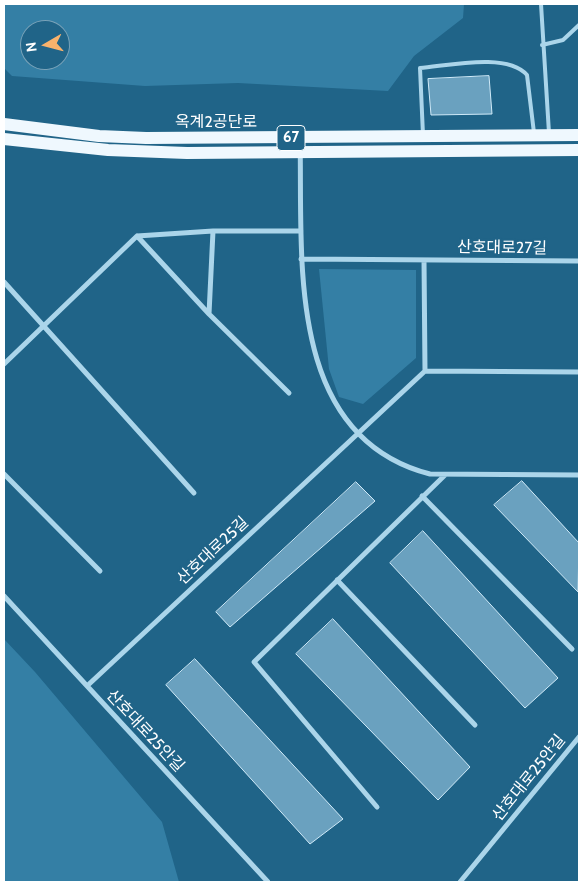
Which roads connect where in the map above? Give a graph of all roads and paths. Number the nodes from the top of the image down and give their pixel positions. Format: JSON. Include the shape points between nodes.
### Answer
{"nodes":[{"id":1,"x":541,"y":4,"type":"edge"},
{"id":2,"x":579,"y":25,"type":"edge"},
{"id":3,"x":542,"y":44,"type":"junction"},
{"id":4,"x":4,"y":124,"type":"edge"},
{"id":5,"x":579,"y":135,"type":"edge"},
{"id":6,"x":423,"y":136,"type":"junction"},
{"id":7,"x":534,"y":136,"type":"junction"},
{"id":8,"x":549,"y":136,"type":"junction"},
{"id":9,"x":300,"y":138,"type":"junction"},
{"id":10,"x":4,"y":139,"type":"edge"},
{"id":11,"x":579,"y":150,"type":"edge"},
{"id":12,"x":300,"y":152,"type":"junction"},
{"id":13,"x":213,"y":231,"type":"junction"},
{"id":14,"x":301,"y":231,"type":"junction"},
{"id":15,"x":137,"y":236,"type":"junction"},
{"id":16,"x":301,"y":259,"type":"junction"},
{"id":17,"x":424,"y":260,"type":"junction"},
{"id":18,"x":579,"y":261,"type":"edge"},
{"id":19,"x":4,"y":282,"type":"edge"},
{"id":20,"x":209,"y":314,"type":"junction"},
{"id":21,"x":43,"y":324,"type":"junction"},
{"id":22,"x":4,"y":364,"type":"edge"},
{"id":23,"x":425,"y":371,"type":"junction"},
{"id":24,"x":579,"y":372,"type":"edge"},
{"id":25,"x":289,"y":393,"type":"dead end"},
{"id":26,"x":357,"y":434,"type":"junction"},
{"id":27,"x":4,"y":474,"type":"edge"},
{"id":28,"x":445,"y":475,"type":"junction"},
{"id":29,"x":579,"y":476,"type":"edge"},
{"id":30,"x":194,"y":493,"type":"dead end"},
{"id":31,"x":422,"y":496,"type":"junction"},
{"id":32,"x":100,"y":571,"type":"dead end"},
{"id":33,"x":338,"y":580,"type":"junction"},
{"id":34,"x":4,"y":596,"type":"edge"},
{"id":35,"x":572,"y":649,"type":"dead end"},
{"id":36,"x":87,"y":686,"type":"junction"},
{"id":37,"x":475,"y":725,"type":"dead end"},
{"id":38,"x":579,"y":737,"type":"edge"},
{"id":39,"x":378,"y":807,"type":"dead end"},
{"id":40,"x":268,"y":882,"type":"edge"},
{"id":41,"x":460,"y":882,"type":"edge"}],
"edges":[{"from":1,"to":3,"type":"lane"},
{"from":2,"to":3,"type":"lane","via":[[563,40]]},
{"from":3,"to":8,"type":"lane"},
{"from":4,"to":9,"type":"main road","name":"옥계2공단로","number":"67","via":[[99,136]]},
{"from":5,"to":8,"type":"main road","name":"옥계2공단로","number":"67"},
{"from":6,"to":7,"type":"main road","name":"옥계2공단로","number":"67"},
{"from":6,"to":7,"type":"lane","via":[[420,68],[482,62],[511,65],[527,75]]},
{"from":6,"to":9,"type":"main road","name":"옥계2공단로","number":"67"},
{"from":7,"to":8,"type":"main road","name":"옥계2공단로","number":"67"},
{"from":9,"to":12,"type":"street"},
{"from":10,"to":12,"type":"main road","name":"옥계2공단로","number":"67","via":[[108,150]]},
{"from":11,"to":12,"type":"main road","name":"옥계2공단로","number":"67"},
{"from":12,"to":14,"type":"street"},
{"from":13,"to":14,"type":"street"},
{"from":13,"to":15,"type":"street"},
{"from":13,"to":20,"type":"street"},
{"from":14,"to":16,"type":"street"},
{"from":15,"to":20,"type":"street"},
{"from":15,"to":21,"type":"street"},
{"from":16,"to":17,"type":"street","name":"산호대로27길"},
{"from":16,"to":26,"type":"street","via":[[310,338],[318,363],[336,404]]},
{"from":17,"to":18,"type":"street","name":"산호대로27길"},
{"from":17,"to":23,"type":"street"},
{"from":19,"to":21,"type":"street"},
{"from":20,"to":25,"type":"street"},
{"from":21,"to":22,"type":"street"},
{"from":21,"to":30,"type":"street"},
{"from":23,"to":24,"type":"street"},
{"from":23,"to":26,"type":"street","name":"산호대로25길"},
{"from":26,"to":28,"type":"street","via":[[406,468]]},
{"from":26,"to":36,"type":"street","name":"산호대로25길"},
{"from":27,"to":32,"type":"street"},
{"from":28,"to":29,"type":"street"},
{"from":28,"to":31,"type":"street"},
{"from":31,"to":33,"type":"street"},
{"from":31,"to":35,"type":"street"},
{"from":33,"to":37,"type":"street"},
{"from":33,"to":39,"type":"street","via":[[254,662]]},
{"from":34,"to":36,"type":"street","name":"산호대로25안길"},
{"from":36,"to":40,"type":"street","name":"산호대로25안길"},
{"from":38,"to":41,"type":"street","name":"산호대로25안길"}]}
